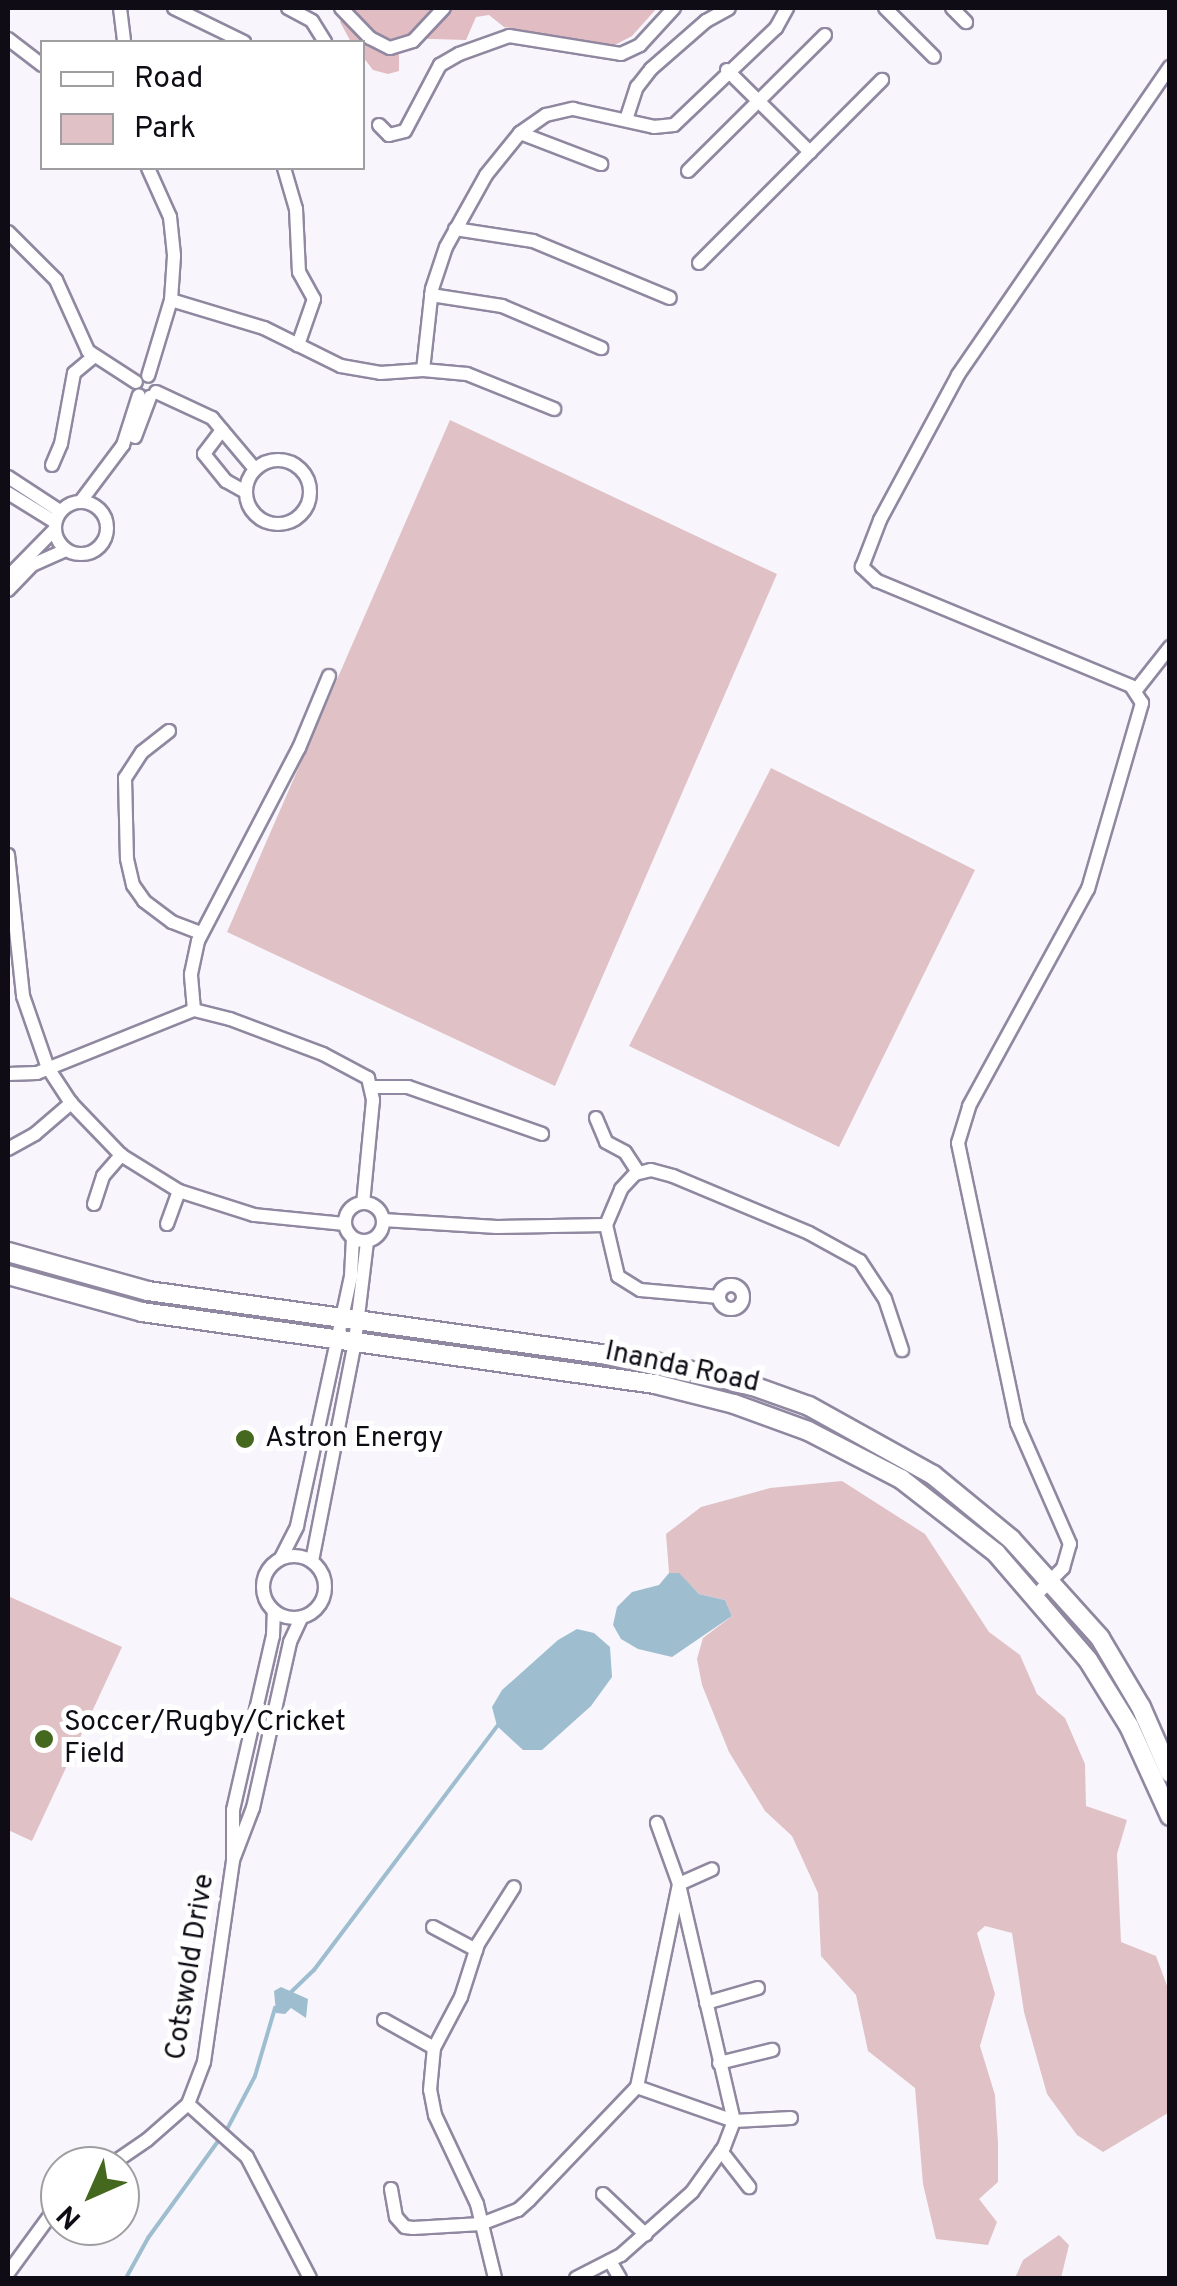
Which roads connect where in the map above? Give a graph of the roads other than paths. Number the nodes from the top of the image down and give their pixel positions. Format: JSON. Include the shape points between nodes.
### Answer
{"nodes":[{"id":1,"x":120,"y":8,"type":"edge"},
{"id":2,"x":174,"y":8,"type":"edge"},
{"id":3,"x":288,"y":8,"type":"edge"},
{"id":4,"x":342,"y":8,"type":"edge"},
{"id":5,"x":444,"y":8,"type":"edge"},
{"id":6,"x":674,"y":8,"type":"edge"},
{"id":7,"x":729,"y":8,"type":"edge"},
{"id":8,"x":787,"y":8,"type":"edge"},
{"id":9,"x":885,"y":8,"type":"edge"},
{"id":10,"x":952,"y":8,"type":"edge"},
{"id":11,"x":966,"y":22,"type":"dead end"},
{"id":12,"x":825,"y":35,"type":"dead end"},
{"id":13,"x":8,"y":39,"type":"edge"},
{"id":14,"x":124,"y":40,"type":"edge"},
{"id":15,"x":240,"y":40,"type":"edge"},
{"id":16,"x":325,"y":40,"type":"edge"},
{"id":17,"x":934,"y":56,"type":"dead end"},
{"id":18,"x":40,"y":63,"type":"edge"},
{"id":19,"x":1170,"y":68,"type":"edge"},
{"id":20,"x":727,"y":70,"type":"junction"},
{"id":21,"x":882,"y":80,"type":"dead end"},
{"id":22,"x":758,"y":100,"type":"junction"},
{"id":23,"x":626,"y":120,"type":"junction"},
{"id":24,"x":379,"y":125,"type":"dead end"},
{"id":25,"x":520,"y":132,"type":"junction"},
{"id":26,"x":810,"y":152,"type":"junction"},
{"id":27,"x":601,"y":164,"type":"dead end"},
{"id":28,"x":149,"y":170,"type":"edge"},
{"id":29,"x":285,"y":170,"type":"edge"},
{"id":30,"x":688,"y":170,"type":"dead end"},
{"id":31,"x":454,"y":229,"type":"junction"},
{"id":32,"x":8,"y":232,"type":"edge"},
{"id":33,"x":699,"y":263,"type":"dead end"},
{"id":34,"x":431,"y":295,"type":"junction"},
{"id":35,"x":670,"y":298,"type":"dead end"},
{"id":36,"x":171,"y":300,"type":"junction"},
{"id":37,"x":298,"y":345,"type":"junction"},
{"id":38,"x":601,"y":348,"type":"dead end"},
{"id":39,"x":94,"y":356,"type":"junction"},
{"id":40,"x":422,"y":370,"type":"junction"},
{"id":41,"x":146,"y":388,"type":"junction"},
{"id":42,"x":554,"y":410,"type":"dead end"},
{"id":43,"x":222,"y":430,"type":"junction"},
{"id":44,"x":52,"y":466,"type":"dead end"},
{"id":45,"x":255,"y":469,"type":"junction"},
{"id":46,"x":8,"y":477,"type":"edge"},
{"id":47,"x":246,"y":492,"type":"junction"},
{"id":48,"x":8,"y":493,"type":"edge"},
{"id":49,"x":81,"y":501,"type":"junction"},
{"id":50,"x":98,"y":507,"type":"junction"},
{"id":51,"x":56,"y":521,"type":"junction"},
{"id":52,"x":66,"y":550,"type":"junction"},
{"id":53,"x":8,"y":576,"type":"edge"},
{"id":54,"x":8,"y":590,"type":"edge"},
{"id":55,"x":1170,"y":647,"type":"edge"},
{"id":56,"x":329,"y":676,"type":"dead end"},
{"id":57,"x":1136,"y":690,"type":"junction"},
{"id":58,"x":169,"y":732,"type":"dead end"},
{"id":59,"x":8,"y":855,"type":"edge"},
{"id":60,"x":9,"y":897,"type":"edge"},
{"id":61,"x":201,"y":933,"type":"junction"},
{"id":62,"x":14,"y":977,"type":"edge"},
{"id":63,"x":194,"y":1010,"type":"junction"},
{"id":64,"x":48,"y":1068,"type":"junction"},
{"id":65,"x":8,"y":1074,"type":"edge"},
{"id":66,"x":372,"y":1087,"type":"junction"},
{"id":67,"x":71,"y":1103,"type":"junction"},
{"id":68,"x":596,"y":1118,"type":"dead end"},
{"id":69,"x":542,"y":1134,"type":"dead end"},
{"id":70,"x":8,"y":1149,"type":"edge"},
{"id":71,"x":120,"y":1155,"type":"junction"},
{"id":72,"x":638,"y":1172,"type":"junction"},
{"id":73,"x":179,"y":1191,"type":"junction"},
{"id":74,"x":363,"y":1203,"type":"junction"},
{"id":75,"x":94,"y":1204,"type":"dead end"},
{"id":76,"x":383,"y":1220,"type":"junction"},
{"id":77,"x":167,"y":1224,"type":"dead end"},
{"id":78,"x":344,"y":1224,"type":"junction"},
{"id":79,"x":606,"y":1225,"type":"junction"},
{"id":80,"x":360,"y":1240,"type":"junction"},
{"id":81,"x":8,"y":1252,"type":"edge"},
{"id":82,"x":8,"y":1275,"type":"edge"},
{"id":83,"x":718,"y":1297,"type":"dead end"},
{"id":84,"x":350,"y":1319,"type":"junction"},
{"id":85,"x":346,"y":1340,"type":"junction"},
{"id":86,"x":902,"y":1350,"type":"dead end"},
{"id":87,"x":280,"y":1558,"type":"junction"},
{"id":88,"x":312,"y":1561,"type":"junction"},
{"id":89,"x":1052,"y":1580,"type":"junction"},
{"id":90,"x":1036,"y":1596,"type":"junction"},
{"id":91,"x":274,"y":1611,"type":"junction"},
{"id":92,"x":301,"y":1618,"type":"junction"},
{"id":93,"x":249,"y":1735,"type":"junction"},
{"id":94,"x":268,"y":1740,"type":"junction"},
{"id":95,"x":1170,"y":1773,"type":"edge"},
{"id":96,"x":234,"y":1810,"type":"junction"},
{"id":97,"x":251,"y":1814,"type":"junction"},
{"id":98,"x":1170,"y":1816,"type":"edge"},
{"id":99,"x":657,"y":1822,"type":"dead end"},
{"id":100,"x":233,"y":1860,"type":"junction"},
{"id":101,"x":712,"y":1870,"type":"dead end"},
{"id":102,"x":679,"y":1884,"type":"junction"},
{"id":103,"x":514,"y":1887,"type":"dead end"},
{"id":104,"x":433,"y":1927,"type":"dead end"},
{"id":105,"x":668,"y":1934,"type":"junction"},
{"id":106,"x":692,"y":1934,"type":"junction"},
{"id":107,"x":476,"y":1950,"type":"junction"},
{"id":108,"x":758,"y":1988,"type":"dead end"},
{"id":109,"x":706,"y":2004,"type":"junction"},
{"id":110,"x":384,"y":2020,"type":"dead end"},
{"id":111,"x":434,"y":2048,"type":"junction"},
{"id":112,"x":772,"y":2050,"type":"dead end"},
{"id":113,"x":719,"y":2063,"type":"junction"},
{"id":114,"x":637,"y":2087,"type":"junction"},
{"id":115,"x":188,"y":2104,"type":"junction"},
{"id":116,"x":791,"y":2118,"type":"dead end"},
{"id":117,"x":734,"y":2121,"type":"junction"},
{"id":118,"x":134,"y":2146,"type":"edge"},
{"id":119,"x":722,"y":2151,"type":"junction"},
{"id":120,"x":749,"y":2187,"type":"dead end"},
{"id":121,"x":391,"y":2189,"type":"dead end"},
{"id":122,"x":603,"y":2194,"type":"dead end"},
{"id":123,"x":481,"y":2224,"type":"junction"},
{"id":124,"x":40,"y":2229,"type":"edge"},
{"id":125,"x":646,"y":2235,"type":"junction"},
{"id":126,"x":610,"y":2261,"type":"junction"},
{"id":127,"x":8,"y":2273,"type":"edge"},
{"id":128,"x":310,"y":2278,"type":"edge"},
{"id":129,"x":494,"y":2278,"type":"edge"},
{"id":130,"x":576,"y":2278,"type":"edge"},
{"id":131,"x":620,"y":2278,"type":"edge"}],
"edges":[{"from":1,"to":14,"type":"street"},
{"from":2,"to":15,"type":"street"},
{"from":3,"to":16,"type":"street","via":[[312,21]]},
{"from":4,"to":5,"type":"street","via":[[370,38],[390,48],[413,41]]},
{"from":6,"to":24,"type":"street","via":[[640,45],[622,54],[509,36],[459,54],[440,65],[405,131],[389,135]]},
{"from":7,"to":23,"type":"street","via":[[651,70],[636,87]]},
{"from":8,"to":20,"type":"street","via":[[781,22]]},
{"from":9,"to":17,"type":"street"},
{"from":10,"to":11,"type":"street"},
{"from":12,"to":22,"type":"street"},
{"from":13,"to":18,"type":"street"},
{"from":19,"to":57,"type":"street","via":[[958,374],[862,567],[877,581]]},
{"from":20,"to":22,"type":"street"},
{"from":20,"to":23,"type":"street","via":[[674,125]]},
{"from":21,"to":26,"type":"street"},
{"from":22,"to":26,"type":"street"},
{"from":22,"to":30,"type":"street"},
{"from":23,"to":25,"type":"street","via":[[573,109],[546,115]]},
{"from":25,"to":27,"type":"street"},
{"from":25,"to":31,"type":"street"},
{"from":26,"to":33,"type":"street"},
{"from":28,"to":36,"type":"street","via":[[174,235]]},
{"from":29,"to":37,"type":"street","via":[[296,209],[299,272],[314,300]]},
{"from":31,"to":34,"type":"street"},
{"from":31,"to":35,"type":"street","via":[[533,240]]},
{"from":32,"to":39,"type":"street","via":[[56,280]]},
{"from":34,"to":38,"type":"street","via":[[502,306]]},
{"from":34,"to":40,"type":"street"},
{"from":36,"to":37,"type":"street","via":[[254,324]]},
{"from":36,"to":41,"type":"street"},
{"from":37,"to":40,"type":"street","via":[[362,371]]},
{"from":39,"to":41,"type":"street"},
{"from":39,"to":44,"type":"street","via":[[74,372]]},
{"from":40,"to":42,"type":"street","via":[[458,372]]},
{"from":41,"to":43,"type":"street","via":[[207,415]]},
{"from":41,"to":49,"type":"street","via":[[123,444]]},
{"from":41,"to":50,"type":"street","via":[[132,444]]},
{"from":43,"to":45,"type":"street"},
{"from":43,"to":47,"type":"street","via":[[204,454],[226,481]]},
{"from":45,"to":47,"type":"street"},
{"from":45,"to":47,"type":"street","via":[[272,460],[291,462],[310,483],[309,502],[289,523],[270,524],[254,513]]},
{"from":46,"to":51,"type":"street"},
{"from":48,"to":51,"type":"street"},
{"from":49,"to":50,"type":"street"},
{"from":49,"to":51,"type":"street"},
{"from":50,"to":52,"type":"street","via":[[106,522],[99,547],[83,554]]},
{"from":51,"to":52,"type":"street"},
{"from":51,"to":53,"type":"street"},
{"from":52,"to":54,"type":"street","via":[[32,565]]},
{"from":55,"to":57,"type":"street"},
{"from":56,"to":61,"type":"street","via":[[299,748]]},
{"from":57,"to":89,"type":"street","via":[[1140,716],[1088,888],[969,1106],[958,1144],[1017,1424],[1070,1544]]},
{"from":58,"to":61,"type":"street","via":[[142,752],[125,778],[127,859],[144,900]]},
{"from":59,"to":60,"type":"street"},
{"from":60,"to":62,"type":"street"},
{"from":61,"to":63,"type":"street","via":[[191,974]]},
{"from":62,"to":64,"type":"street"},
{"from":63,"to":64,"type":"street"},
{"from":63,"to":66,"type":"street","via":[[348,1065]]},
{"from":64,"to":65,"type":"street"},
{"from":64,"to":67,"type":"street"},
{"from":66,"to":69,"type":"street","via":[[408,1087]]},
{"from":66,"to":74,"type":"street"},
{"from":67,"to":70,"type":"street"},
{"from":67,"to":71,"type":"street"},
{"from":68,"to":72,"type":"street","via":[[602,1136]]},
{"from":71,"to":73,"type":"street"},
{"from":71,"to":75,"type":"street","via":[[103,1176]]},
{"from":72,"to":79,"type":"street","via":[[621,1189]]},
{"from":72,"to":86,"type":"street","via":[[673,1176],[860,1261],[885,1299]]},
{"from":73,"to":77,"type":"street"},
{"from":73,"to":78,"type":"street","via":[[254,1214]]},
{"from":74,"to":76,"type":"street","via":[[378,1209]]},
{"from":74,"to":78,"type":"street","via":[[348,1211]]},
{"from":76,"to":79,"type":"street"},
{"from":76,"to":80,"type":"street","via":[[379,1234]]},
{"from":78,"to":80,"type":"street"},
{"from":79,"to":83,"type":"street","via":[[616,1271],[626,1284],[670,1296]]},
{"from":80,"to":84,"type":"street"},
{"from":81,"to":84,"type":"main road","name":"Inanda Road","via":[[148,1291]]},
{"from":82,"to":85,"type":"main road","name":"Inanda Road","via":[[142,1312]]},
{"from":84,"to":85,"type":"street"},
{"from":84,"to":89,"type":"main road","name":"Inanda Road","via":[[651,1360],[791,1400],[867,1434],[933,1475]]},
{"from":85,"to":87,"type":"street","via":[[297,1526]]},
{"from":85,"to":88,"type":"street"},
{"from":85,"to":90,"type":"main road","name":"Inanda Road","via":[[656,1384],[776,1418],[926,1496]]},
{"from":87,"to":88,"type":"street"},
{"from":87,"to":91,"type":"street","via":[[263,1583]]},
{"from":88,"to":92,"type":"street","via":[[324,1578],[324,1598]]},
{"from":89,"to":90,"type":"street"},
{"from":89,"to":95,"type":"main road","name":"Inanda Road","via":[[1123,1672]]},
{"from":90,"to":98,"type":"main road","name":"Inanda Road","via":[[1069,1632],[1129,1726]]},
{"from":91,"to":92,"type":"street"},
{"from":91,"to":93,"type":"street","name":"Cotswold Drive"},
{"from":92,"to":94,"type":"street","name":"Cotswold Drive"},
{"from":93,"to":94,"type":"street"},
{"from":93,"to":96,"type":"street","name":"Cotswold Drive"},
{"from":94,"to":97,"type":"street","name":"Cotswold Drive"},
{"from":96,"to":97,"type":"street"},
{"from":96,"to":100,"type":"street","name":"Cotswold Drive"},
{"from":97,"to":100,"type":"street","name":"Cotswold Drive"},
{"from":99,"to":102,"type":"street"},
{"from":100,"to":115,"type":"street","name":"Cotswold Drive","via":[[207,2047]]},
{"from":101,"to":102,"type":"street"},
{"from":102,"to":105,"type":"street"},
{"from":102,"to":106,"type":"street"},
{"from":103,"to":107,"type":"street"},
{"from":104,"to":107,"type":"street"},
{"from":105,"to":106,"type":"street"},
{"from":105,"to":114,"type":"street"},
{"from":106,"to":109,"type":"street"},
{"from":107,"to":111,"type":"street"},
{"from":108,"to":109,"type":"street"},
{"from":109,"to":113,"type":"street"},
{"from":110,"to":111,"type":"street"},
{"from":111,"to":123,"type":"street","via":[[435,2115]]},
{"from":112,"to":113,"type":"street"},
{"from":113,"to":117,"type":"street"},
{"from":114,"to":117,"type":"street"},
{"from":114,"to":123,"type":"street","via":[[518,2210]]},
{"from":115,"to":118,"type":"street"},
{"from":115,"to":128,"type":"street","via":[[247,2157]]},
{"from":116,"to":117,"type":"street"},
{"from":117,"to":119,"type":"street"},
{"from":119,"to":120,"type":"street"},
{"from":119,"to":125,"type":"street","via":[[692,2192]]},
{"from":121,"to":123,"type":"street","via":[[404,2227]]},
{"from":122,"to":125,"type":"street"},
{"from":123,"to":129,"type":"street"},
{"from":124,"to":127,"type":"street"},
{"from":125,"to":126,"type":"street"},
{"from":126,"to":130,"type":"street"},
{"from":126,"to":131,"type":"street"}]}
